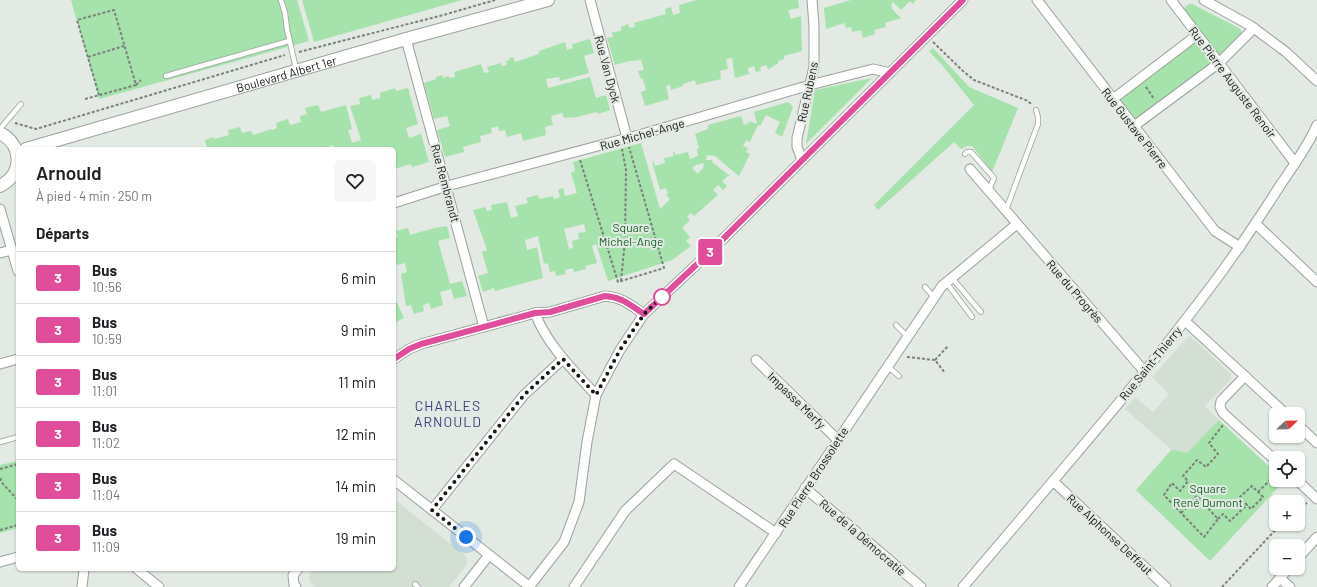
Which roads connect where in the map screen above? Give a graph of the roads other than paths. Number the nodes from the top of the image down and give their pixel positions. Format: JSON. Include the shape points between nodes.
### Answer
{"nodes":[{"id":1,"x":281,"y":0,"type":"edge"},
{"id":2,"x":548,"y":0,"type":"edge"},
{"id":3,"x":590,"y":0,"type":"edge"},
{"id":4,"x":812,"y":0,"type":"edge"},
{"id":5,"x":963,"y":0,"type":"edge"},
{"id":6,"x":1037,"y":0,"type":"edge"},
{"id":7,"x":1171,"y":0,"type":"edge"},
{"id":8,"x":1204,"y":0,"type":"edge"},
{"id":9,"x":1254,"y":28,"type":"junction"},
{"id":10,"x":1197,"y":35,"type":"junction"},
{"id":11,"x":406,"y":39,"type":"junction"},
{"id":12,"x":290,"y":41,"type":"junction"},
{"id":13,"x":1219,"y":63,"type":"junction"},
{"id":14,"x":296,"y":71,"type":"junction"},
{"id":15,"x":890,"y":73,"type":"junction"},
{"id":16,"x":166,"y":76,"type":"dead end"},
{"id":17,"x":1317,"y":81,"type":"edge"},
{"id":18,"x":810,"y":85,"type":"junction"},
{"id":19,"x":1113,"y":99,"type":"junction"},
{"id":20,"x":21,"y":104,"type":"dead end"},
{"id":21,"x":1036,"y":110,"type":"road end"},
{"id":22,"x":1317,"y":125,"type":"edge"},
{"id":23,"x":1134,"y":126,"type":"junction"},
{"id":24,"x":0,"y":129,"type":"edge"},
{"id":25,"x":0,"y":133,"type":"edge"},
{"id":26,"x":623,"y":139,"type":"junction"},
{"id":27,"x":16,"y":147,"type":"edge"},
{"id":28,"x":34,"y":147,"type":"edge"},
{"id":29,"x":965,"y":154,"type":"dead end"},
{"id":30,"x":802,"y":160,"type":"junction"},
{"id":31,"x":1295,"y":163,"type":"junction"},
{"id":32,"x":16,"y":169,"type":"edge"},
{"id":33,"x":970,"y":169,"type":"dead end"},
{"id":34,"x":15,"y":180,"type":"edge"},
{"id":35,"x":0,"y":186,"type":"edge"},
{"id":36,"x":446,"y":186,"type":"junction"},
{"id":37,"x":989,"y":190,"type":"junction"},
{"id":38,"x":396,"y":202,"type":"edge"},
{"id":39,"x":0,"y":209,"type":"edge"},
{"id":40,"x":1006,"y":210,"type":"junction"},
{"id":41,"x":1017,"y":224,"type":"junction"},
{"id":42,"x":1256,"y":224,"type":"junction"},
{"id":43,"x":1240,"y":247,"type":"junction"},
{"id":44,"x":12,"y":250,"type":"junction"},
{"id":45,"x":0,"y":253,"type":"edge"},
{"id":46,"x":16,"y":265,"type":"edge"},
{"id":47,"x":949,"y":280,"type":"junction"},
{"id":48,"x":1317,"y":282,"type":"edge"},
{"id":49,"x":925,"y":287,"type":"dead end"},
{"id":50,"x":934,"y":297,"type":"junction"},
{"id":51,"x":981,"y":312,"type":"dead end"},
{"id":52,"x":535,"y":313,"type":"junction"},
{"id":53,"x":644,"y":314,"type":"junction"},
{"id":54,"x":972,"y":317,"type":"dead end"},
{"id":55,"x":1185,"y":321,"type":"junction"},
{"id":56,"x":896,"y":325,"type":"dead end"},
{"id":57,"x":484,"y":327,"type":"junction"},
{"id":58,"x":908,"y":336,"type":"junction"},
{"id":59,"x":396,"y":358,"type":"edge"},
{"id":60,"x":563,"y":359,"type":"junction"},
{"id":61,"x":16,"y":360,"type":"edge"},
{"id":62,"x":756,"y":360,"type":"dead end"},
{"id":63,"x":0,"y":364,"type":"edge"},
{"id":64,"x":887,"y":366,"type":"junction"},
{"id":65,"x":1144,"y":371,"type":"junction"},
{"id":66,"x":899,"y":376,"type":"dead end"},
{"id":67,"x":1245,"y":376,"type":"junction"},
{"id":68,"x":596,"y":395,"type":"junction"},
{"id":69,"x":1278,"y":407,"type":"edge"},
{"id":70,"x":1305,"y":432,"type":"edge"},
{"id":71,"x":16,"y":438,"type":"edge"},
{"id":72,"x":838,"y":440,"type":"junction"},
{"id":73,"x":0,"y":442,"type":"edge"},
{"id":74,"x":1317,"y":443,"type":"edge"},
{"id":75,"x":1269,"y":455,"type":"edge"},
{"id":76,"x":1053,"y":481,"type":"junction"},
{"id":77,"x":396,"y":482,"type":"edge"},
{"id":78,"x":1304,"y":487,"type":"edge"},
{"id":79,"x":805,"y":488,"type":"junction"},
{"id":80,"x":1317,"y":499,"type":"edge"},
{"id":81,"x":432,"y":510,"type":"junction"},
{"id":82,"x":776,"y":533,"type":"junction"},
{"id":83,"x":1317,"y":537,"type":"edge"},
{"id":84,"x":1305,"y":550,"type":"edge"},
{"id":85,"x":16,"y":558,"type":"edge"},
{"id":86,"x":487,"y":559,"type":"junction"},
{"id":87,"x":0,"y":562,"type":"edge"},
{"id":88,"x":84,"y":571,"type":"edge"},
{"id":89,"x":139,"y":571,"type":"edge"},
{"id":90,"x":296,"y":571,"type":"edge"},
{"id":91,"x":1283,"y":575,"type":"edge"},
{"id":92,"x":1280,"y":578,"type":"junction"},
{"id":93,"x":82,"y":587,"type":"edge"},
{"id":94,"x":159,"y":587,"type":"edge"},
{"id":95,"x":296,"y":587,"type":"edge"},
{"id":96,"x":464,"y":587,"type":"edge"},
{"id":97,"x":530,"y":587,"type":"edge"},
{"id":98,"x":574,"y":587,"type":"edge"},
{"id":99,"x":739,"y":587,"type":"edge"},
{"id":100,"x":921,"y":587,"type":"edge"},
{"id":101,"x":963,"y":587,"type":"edge"},
{"id":102,"x":1166,"y":587,"type":"edge"},
{"id":103,"x":1272,"y":587,"type":"edge"},
{"id":104,"x":1290,"y":587,"type":"edge"}],
"edges":[{"from":1,"to":12,"type":"lane"},
{"from":2,"to":11,"type":"main road","name":"Boulevard Albert 1er"},
{"from":3,"to":26,"type":"street","name":"Rue Van Dyck"},
{"from":4,"to":18,"type":"street","name":"Rue Rubens","via":[[815,43]]},
{"from":5,"to":15,"type":"street"},
{"from":6,"to":19,"type":"street","name":"Rue Gustave Pierre"},
{"from":7,"to":10,"type":"street","name":"Rue Pierre Auguste Renoir"},
{"from":8,"to":9,"type":"street"},
{"from":9,"to":13,"type":"street"},
{"from":9,"to":17,"type":"street","via":[[1286,52]]},
{"from":10,"to":13,"type":"street","name":"Rue Pierre Auguste Renoir"},
{"from":10,"to":19,"type":"street"},
{"from":11,"to":14,"type":"main road","name":"Boulevard Albert 1er"},
{"from":11,"to":36,"type":"street","name":"Rue Rembrandt"},
{"from":12,"to":14,"type":"lane"},
{"from":12,"to":16,"type":"lane"},
{"from":13,"to":23,"type":"street"},
{"from":13,"to":31,"type":"street","name":"Rue Pierre Auguste Renoir"},
{"from":14,"to":28,"type":"main road","name":"Boulevard Albert 1er"},
{"from":15,"to":18,"type":"street","name":"Rue Michel-Ange","via":[[873,69]]},
{"from":15,"to":30,"type":"street"},
{"from":18,"to":26,"type":"street","name":"Rue Michel-Ange"},
{"from":18,"to":30,"type":"street","name":"Rue Rubens","via":[[797,147]]},
{"from":19,"to":23,"type":"street","name":"Rue Gustave Pierre"},
{"from":20,"to":24,"type":"lane"},
{"from":21,"to":40,"type":"lane","via":[[1038,124]]},
{"from":22,"to":31,"type":"street","name":"Rue Saint-Thierry"},
{"from":23,"to":43,"type":"street","name":"Rue Gustave Pierre","via":[[1215,231]]},
{"from":25,"to":27,"type":"main road"},
{"from":26,"to":36,"type":"street","name":"Rue Michel-Ange"},
{"from":29,"to":37,"type":"lane","via":[[971,152],[994,178]]},
{"from":30,"to":53,"type":"street"},
{"from":31,"to":42,"type":"street","name":"Rue Saint-Thierry"},
{"from":32,"to":34,"type":"main road"},
{"from":33,"to":37,"type":"street","name":"Rue du Progrès"},
{"from":34,"to":35,"type":"main road"},
{"from":36,"to":38,"type":"street","name":"Rue Michel-Ange"},
{"from":36,"to":57,"type":"street","name":"Rue Rembrandt"},
{"from":37,"to":40,"type":"street","name":"Rue du Progrès"},
{"from":39,"to":44,"type":"street"},
{"from":40,"to":41,"type":"street","name":"Rue du Progrès"},
{"from":41,"to":47,"type":"street","name":"Rue Pierre Brossolette"},
{"from":41,"to":65,"type":"street","name":"Rue du Progrès"},
{"from":42,"to":43,"type":"street","name":"Rue Saint-Thierry"},
{"from":42,"to":48,"type":"street"},
{"from":43,"to":55,"type":"street","name":"Rue Saint-Thierry"},
{"from":44,"to":45,"type":"street"},
{"from":44,"to":46,"type":"street"},
{"from":47,"to":50,"type":"street","name":"Rue Pierre Brossolette"},
{"from":47,"to":51,"type":"lane"},
{"from":47,"to":54,"type":"lane"},
{"from":49,"to":50,"type":"lane"},
{"from":50,"to":58,"type":"street","name":"Rue Pierre Brossolette"},
{"from":52,"to":53,"type":"street","via":[[550,312],[605,296],[614,296]]},
{"from":52,"to":57,"type":"street"},
{"from":52,"to":60,"type":"street"},
{"from":53,"to":68,"type":"street","via":[[620,350]]},
{"from":55,"to":65,"type":"street","name":"Rue Saint-Thierry"},
{"from":55,"to":67,"type":"street"},
{"from":56,"to":58,"type":"lane"},
{"from":57,"to":59,"type":"street","via":[[421,344]]},
{"from":58,"to":64,"type":"street","name":"Rue Pierre Brossolette"},
{"from":60,"to":68,"type":"street"},
{"from":60,"to":81,"type":"street","via":[[524,395]]},
{"from":61,"to":63,"type":"street"},
{"from":62,"to":72,"type":"street","name":"Impasse Merfy"},
{"from":64,"to":66,"type":"lane"},
{"from":64,"to":72,"type":"street","name":"Rue Pierre Brossolette"},
{"from":65,"to":76,"type":"street","name":"Rue Saint-Thierry"},
{"from":67,"to":69,"type":"street"},
{"from":67,"to":75,"type":"street","via":[[1222,400],[1220,407],[1223,413]]},
{"from":68,"to":97,"type":"street","via":[[579,502],[564,542]]},
{"from":70,"to":74,"type":"street"},
{"from":71,"to":73,"type":"lane"},
{"from":72,"to":79,"type":"street","name":"Rue Pierre Brossolette"},
{"from":76,"to":101,"type":"street","name":"Rue Saint-Thierry"},
{"from":76,"to":102,"type":"street","name":"Rue Alphonse Deffaut"},
{"from":77,"to":81,"type":"street"},
{"from":78,"to":80,"type":"street"},
{"from":79,"to":82,"type":"street","name":"Rue Pierre Brossolette"},
{"from":79,"to":100,"type":"street","name":"Rue de la Démocratie"},
{"from":81,"to":86,"type":"street"},
{"from":82,"to":98,"type":"street","via":[[674,464],[625,511]]},
{"from":82,"to":99,"type":"street","name":"Rue Pierre Brossolette"},
{"from":83,"to":84,"type":"street"},
{"from":85,"to":87,"type":"street"},
{"from":86,"to":96,"type":"street"},
{"from":86,"to":97,"type":"street"},
{"from":88,"to":93,"type":"street"},
{"from":89,"to":94,"type":"street"},
{"from":90,"to":95,"type":"street","via":[[293,575]]},
{"from":91,"to":92,"type":"street"},
{"from":92,"to":103,"type":"street"},
{"from":92,"to":104,"type":"street"}]}
